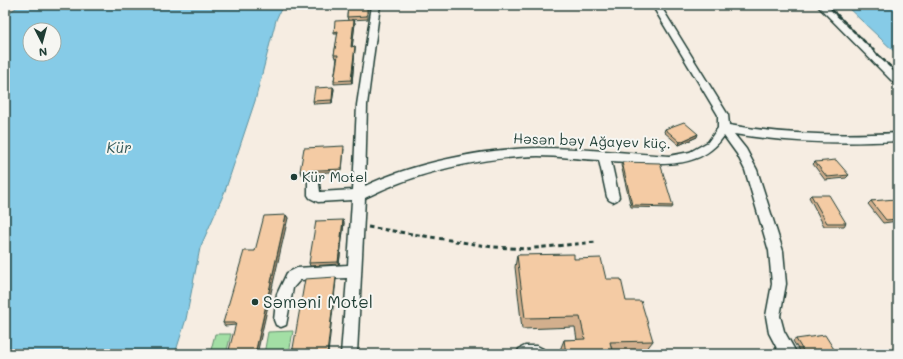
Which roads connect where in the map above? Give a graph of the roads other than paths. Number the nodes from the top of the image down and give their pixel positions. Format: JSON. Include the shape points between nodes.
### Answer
{"nodes":[{"id":1,"x":376,"y":5,"type":"edge"},
{"id":2,"x":656,"y":5,"type":"edge"},
{"id":3,"x":821,"y":5,"type":"edge"},
{"id":4,"x":898,"y":81,"type":"edge"},
{"id":5,"x":724,"y":128,"type":"junction"},
{"id":6,"x":898,"y":137,"type":"edge"},
{"id":7,"x":604,"y":156,"type":"junction"},
{"id":8,"x":314,"y":179,"type":"dead end"},
{"id":9,"x":359,"y":195,"type":"junction"},
{"id":10,"x":613,"y":197,"type":"dead end"},
{"id":11,"x":355,"y":271,"type":"junction"},
{"id":12,"x":281,"y":320,"type":"dead end"},
{"id":13,"x":349,"y":354,"type":"edge"},
{"id":14,"x":525,"y":354,"type":"edge"},
{"id":15,"x":537,"y":354,"type":"edge"},
{"id":16,"x":789,"y":354,"type":"edge"}],
"edges":[{"from":1,"to":9,"type":"street","via":[[362,105]]},
{"from":2,"to":5,"type":"street","via":[[723,115]]},
{"from":3,"to":4,"type":"street"},
{"from":5,"to":6,"type":"street","via":[[794,139]]},
{"from":5,"to":7,"type":"street","name":"Həsən bəy Ağayev küç.","via":[[712,145],[693,156],[669,160]]},
{"from":5,"to":16,"type":"street","via":[[742,152],[751,170],[776,251],[779,284],[773,316],[777,333]]},
{"from":7,"to":9,"type":"street","name":"Həsən bəy Ağayev küç.","via":[[539,152],[500,154],[424,169],[381,184]]},
{"from":7,"to":10,"type":"street"},
{"from":8,"to":9,"type":"street","via":[[313,192],[318,197]]},
{"from":9,"to":11,"type":"street"},
{"from":11,"to":12,"type":"street","via":[[297,274],[291,277]]},
{"from":11,"to":13,"type":"street"},
{"from":14,"to":15,"type":"street"}]}
